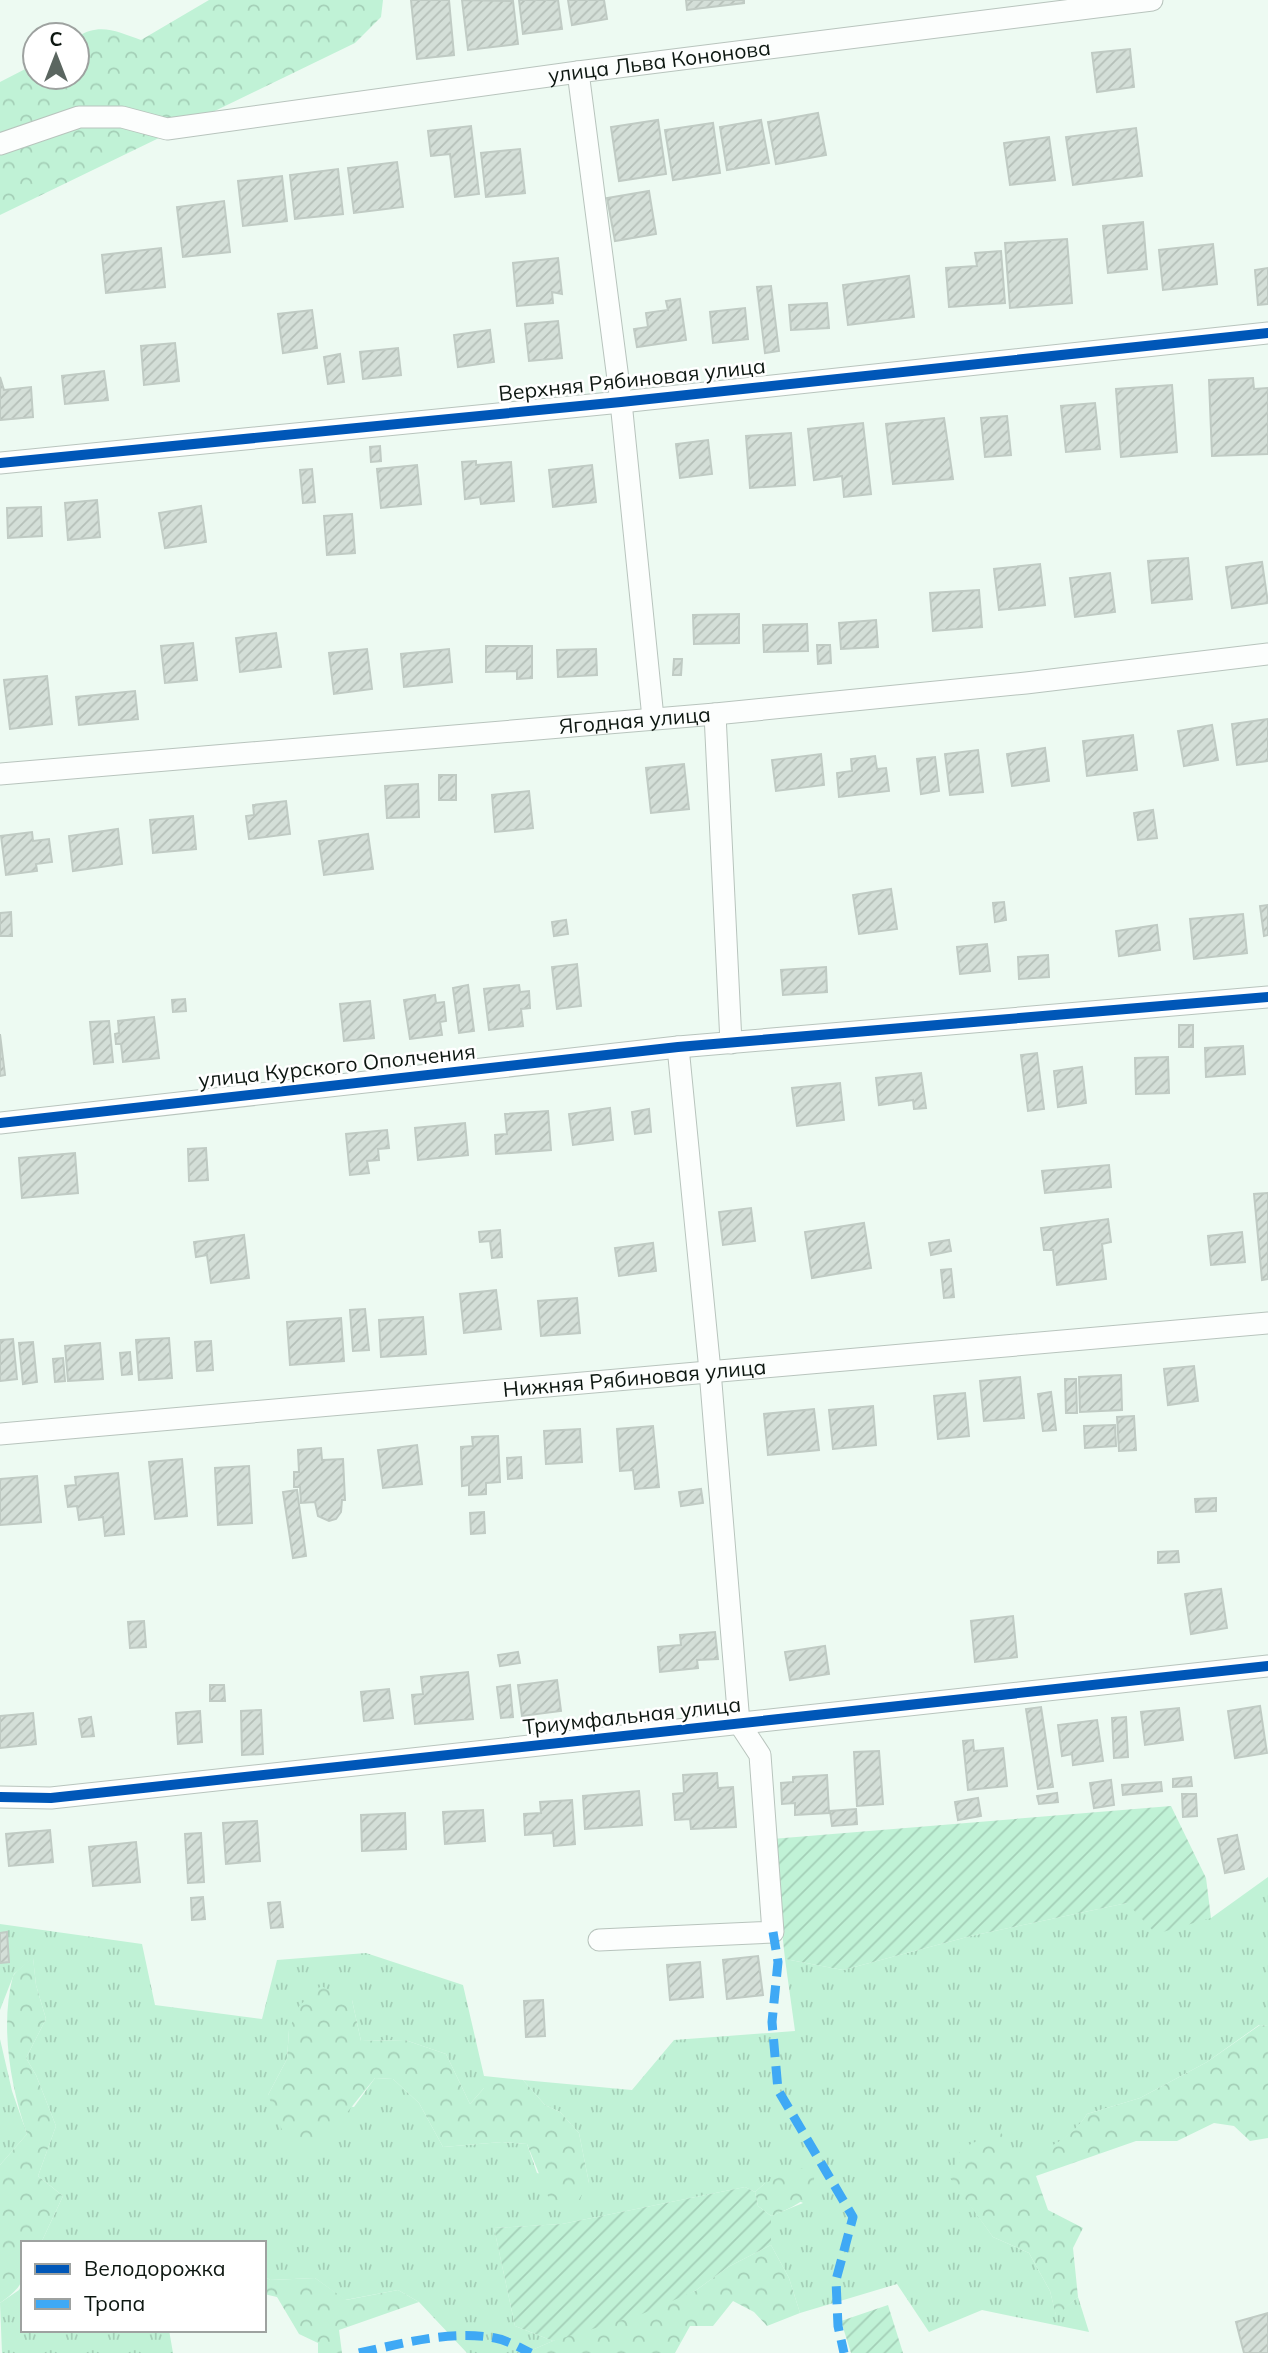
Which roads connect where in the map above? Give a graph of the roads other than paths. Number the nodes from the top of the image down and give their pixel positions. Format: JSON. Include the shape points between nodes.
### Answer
{"nodes":[{"id":1,"x":1152,"y":0,"type":"edge"},
{"id":2,"x":578,"y":72,"type":"junction"},
{"id":3,"x":0,"y":144,"type":"edge"},
{"id":4,"x":1268,"y":333,"type":"edge"},
{"id":5,"x":621,"y":402,"type":"junction"},
{"id":6,"x":0,"y":463,"type":"edge"},
{"id":7,"x":1268,"y":654,"type":"edge"},
{"id":8,"x":715,"y":713,"type":"junction"},
{"id":9,"x":653,"y":718,"type":"junction"},
{"id":10,"x":0,"y":774,"type":"edge"},
{"id":11,"x":1268,"y":997,"type":"edge"},
{"id":12,"x":731,"y":1043,"type":"junction"},
{"id":13,"x":678,"y":1047,"type":"junction"},
{"id":14,"x":0,"y":1123,"type":"edge"},
{"id":15,"x":1268,"y":1324,"type":"edge"},
{"id":16,"x":710,"y":1371,"type":"junction"},
{"id":17,"x":0,"y":1434,"type":"edge"},
{"id":18,"x":1268,"y":1666,"type":"edge"},
{"id":19,"x":739,"y":1723,"type":"junction"},
{"id":20,"x":0,"y":1797,"type":"edge"},
{"id":21,"x":599,"y":1940,"type":"dead end"}],
"edges":[{"from":1,"to":2,"type":"street","name":"улица Льва Кононова"},
{"from":2,"to":3,"type":"street","name":"улица Льва Кононова","via":[[167,129],[122,117],[79,117]]},
{"from":2,"to":5,"type":"street"},
{"from":4,"to":5,"type":"street","name":"Верхняя Рябиновая улица"},
{"from":5,"to":6,"type":"street","name":"Верхняя Рябиновая улица"},
{"from":5,"to":9,"type":"street"},
{"from":7,"to":8,"type":"street","name":"Ягодная улица"},
{"from":8,"to":9,"type":"street","name":"Ягодная улица"},
{"from":8,"to":12,"type":"street"},
{"from":9,"to":10,"type":"street","name":"Ягодная улица"},
{"from":11,"to":12,"type":"street","name":"улица Курского Ополчения"},
{"from":12,"to":13,"type":"street","name":"улица Курского Ополчения"},
{"from":13,"to":14,"type":"street","name":"улица Курского Ополчения"},
{"from":13,"to":16,"type":"street"},
{"from":15,"to":16,"type":"street","name":"Нижняя Рябиновая улица"},
{"from":16,"to":17,"type":"street","name":"Нижняя Рябиновая улица"},
{"from":16,"to":19,"type":"street"},
{"from":18,"to":19,"type":"street","name":"Триумфальная улица"},
{"from":19,"to":20,"type":"street","name":"Триумфальная улица","via":[[51,1798]]},
{"from":19,"to":21,"type":"street","via":[[760,1755],[773,1932]]}]}
